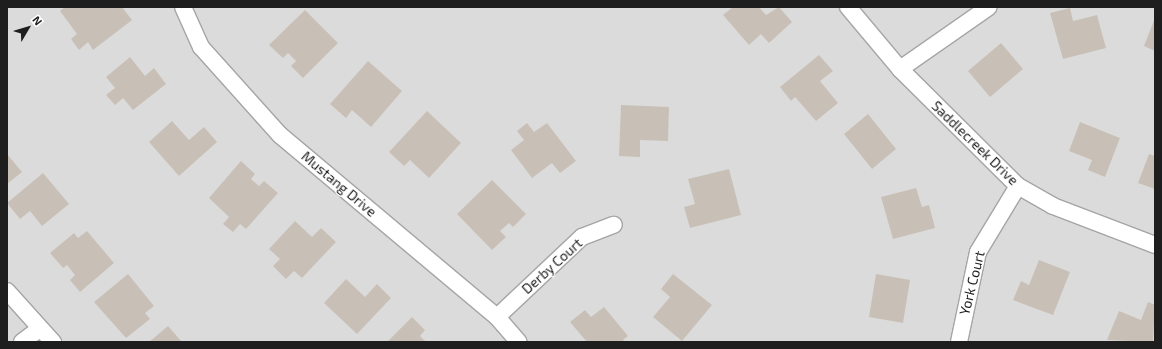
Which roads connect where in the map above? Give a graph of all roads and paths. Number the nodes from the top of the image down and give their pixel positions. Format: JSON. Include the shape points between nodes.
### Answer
{"nodes":[{"id":1,"x":183,"y":7,"type":"edge"},
{"id":2,"x":848,"y":7,"type":"edge"},
{"id":3,"x":989,"y":7,"type":"edge"},
{"id":4,"x":900,"y":69,"type":"junction"},
{"id":5,"x":1018,"y":186,"type":"junction"},
{"id":6,"x":614,"y":226,"type":"dead end"},
{"id":7,"x":1155,"y":245,"type":"edge"},
{"id":8,"x":7,"y":291,"type":"edge"},
{"id":9,"x":497,"y":317,"type":"junction"},
{"id":10,"x":39,"y":329,"type":"junction"},
{"id":11,"x":22,"y":342,"type":"edge"},
{"id":12,"x":53,"y":342,"type":"edge"},
{"id":13,"x":519,"y":342,"type":"edge"},
{"id":14,"x":959,"y":342,"type":"edge"}],
"edges":[{"from":1,"to":9,"type":"street","name":"Mustang Drive","via":[[201,47],[280,135]]},
{"from":2,"to":4,"type":"street","name":"Saddlecreek Drive"},
{"from":3,"to":4,"type":"street"},
{"from":4,"to":5,"type":"street","name":"Saddlecreek Drive"},
{"from":5,"to":7,"type":"street","name":"Saddlecreek Drive","via":[[1053,206]]},
{"from":5,"to":14,"type":"street","name":"York Court","via":[[978,252]]},
{"from":6,"to":9,"type":"street","name":"Derby Court","via":[[582,237]]},
{"from":8,"to":10,"type":"street"},
{"from":9,"to":13,"type":"street","name":"Mustang Drive"},
{"from":10,"to":11,"type":"street"},
{"from":10,"to":12,"type":"street"}]}
